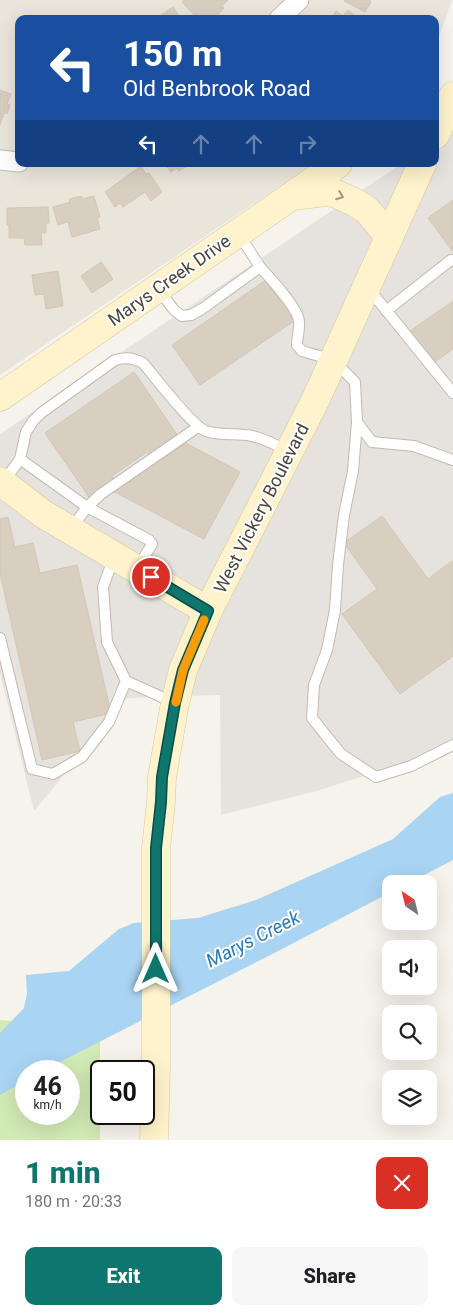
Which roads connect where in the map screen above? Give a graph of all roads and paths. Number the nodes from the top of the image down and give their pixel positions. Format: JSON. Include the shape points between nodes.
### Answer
{"nodes":[{"id":1,"x":299,"y":0,"type":"edge"},
{"id":2,"x":283,"y":15,"type":"edge"},
{"id":3,"x":453,"y":83,"type":"edge"},
{"id":4,"x":439,"y":93,"type":"edge"},
{"id":5,"x":453,"y":96,"type":"edge"},
{"id":6,"x":439,"y":126,"type":"edge"},
{"id":7,"x":0,"y":160,"type":"edge"},
{"id":8,"x":15,"y":162,"type":"edge"},
{"id":9,"x":334,"y":167,"type":"edge"},
{"id":10,"x":421,"y":167,"type":"edge"},
{"id":11,"x":292,"y":196,"type":"junction"},
{"id":12,"x":238,"y":233,"type":"junction"},
{"id":13,"x":389,"y":237,"type":"junction"},
{"id":14,"x":452,"y":260,"type":"dead end"},
{"id":15,"x":260,"y":267,"type":"junction"},
{"id":16,"x":367,"y":286,"type":"junction"},
{"id":17,"x":158,"y":288,"type":"junction"},
{"id":18,"x":386,"y":311,"type":"junction"},
{"id":19,"x":333,"y":360,"type":"junction"},
{"id":20,"x":453,"y":393,"type":"edge"},
{"id":21,"x":0,"y":397,"type":"edge"},
{"id":22,"x":357,"y":422,"type":"junction"},
{"id":23,"x":198,"y":427,"type":"junction"},
{"id":24,"x":289,"y":452,"type":"junction"},
{"id":25,"x":452,"y":458,"type":"edge"},
{"id":26,"x":20,"y":459,"type":"junction"},
{"id":27,"x":1,"y":484,"type":"edge"},
{"id":28,"x":87,"y":507,"type":"junction"},
{"id":29,"x":70,"y":530,"type":"junction"},
{"id":30,"x":126,"y":562,"type":"junction"},
{"id":31,"x":208,"y":611,"type":"junction"},
{"id":32,"x":0,"y":638,"type":"edge"},
{"id":33,"x":126,"y":681,"type":"junction"},
{"id":34,"x":175,"y":703,"type":"junction"},
{"id":35,"x":453,"y":745,"type":"edge"},
{"id":36,"x":154,"y":1140,"type":"edge"}],
"edges":[{"from":1,"to":2,"type":"street"},
{"from":3,"to":4,"type":"main road"},
{"from":5,"to":6,"type":"main road"},
{"from":7,"to":8,"type":"street"},
{"from":9,"to":11,"type":"main road","name":"Marys Creek Drive"},
{"from":10,"to":13,"type":"main road","name":"West Vickery Boulevard"},
{"from":11,"to":12,"type":"main road","name":"Marys Creek Drive"},
{"from":11,"to":13,"type":"main road","one_way":true,"via":[[324,192],[339,195],[367,210]]},
{"from":12,"to":15,"type":"lane"},
{"from":12,"to":17,"type":"main road","name":"Marys Creek Drive"},
{"from":13,"to":16,"type":"main road","name":"West Vickery Boulevard"},
{"from":14,"to":18,"type":"lane"},
{"from":15,"to":17,"type":"lane","via":[[191,315],[182,316],[174,310]]},
{"from":15,"to":19,"type":"lane","via":[[294,309],[299,320],[297,345],[302,351]]},
{"from":16,"to":18,"type":"lane"},
{"from":16,"to":19,"type":"main road","name":"West Vickery Boulevard"},
{"from":17,"to":21,"type":"main road","name":"Marys Creek Drive"},
{"from":18,"to":20,"type":"lane"},
{"from":19,"to":22,"type":"lane","via":[[355,382]]},
{"from":19,"to":24,"type":"main road","name":"West Vickery Boulevard"},
{"from":22,"to":25,"type":"lane","via":[[372,442],[414,446]]},
{"from":22,"to":35,"type":"lane","via":[[335,610],[327,650],[314,685],[312,718],[341,754],[376,777],[411,766]]},
{"from":23,"to":24,"type":"lane","via":[[230,435],[255,436]]},
{"from":23,"to":26,"type":"lane","via":[[142,363],[126,358],[116,360],[41,413],[26,432]]},
{"from":23,"to":28,"type":"lane"},
{"from":24,"to":31,"type":"main road","name":"West Vickery Boulevard"},
{"from":26,"to":27,"type":"lane"},
{"from":26,"to":28,"type":"lane"},
{"from":27,"to":29,"type":"main road"},
{"from":28,"to":29,"type":"lane"},
{"from":28,"to":30,"type":"lane","via":[[152,544]]},
{"from":29,"to":30,"type":"main road"},
{"from":30,"to":31,"type":"main road"},
{"from":30,"to":33,"type":"lane","via":[[103,587],[107,642]]},
{"from":31,"to":34,"type":"main road","name":"West Vickery Boulevard","via":[[183,670]]},
{"from":32,"to":33,"type":"lane","via":[[32,768],[53,774],[82,757],[109,722]]},
{"from":33,"to":34,"type":"lane"},
{"from":34,"to":36,"type":"main road","name":"West Vickery Boulevard","via":[[162,777],[156,848]]}]}
